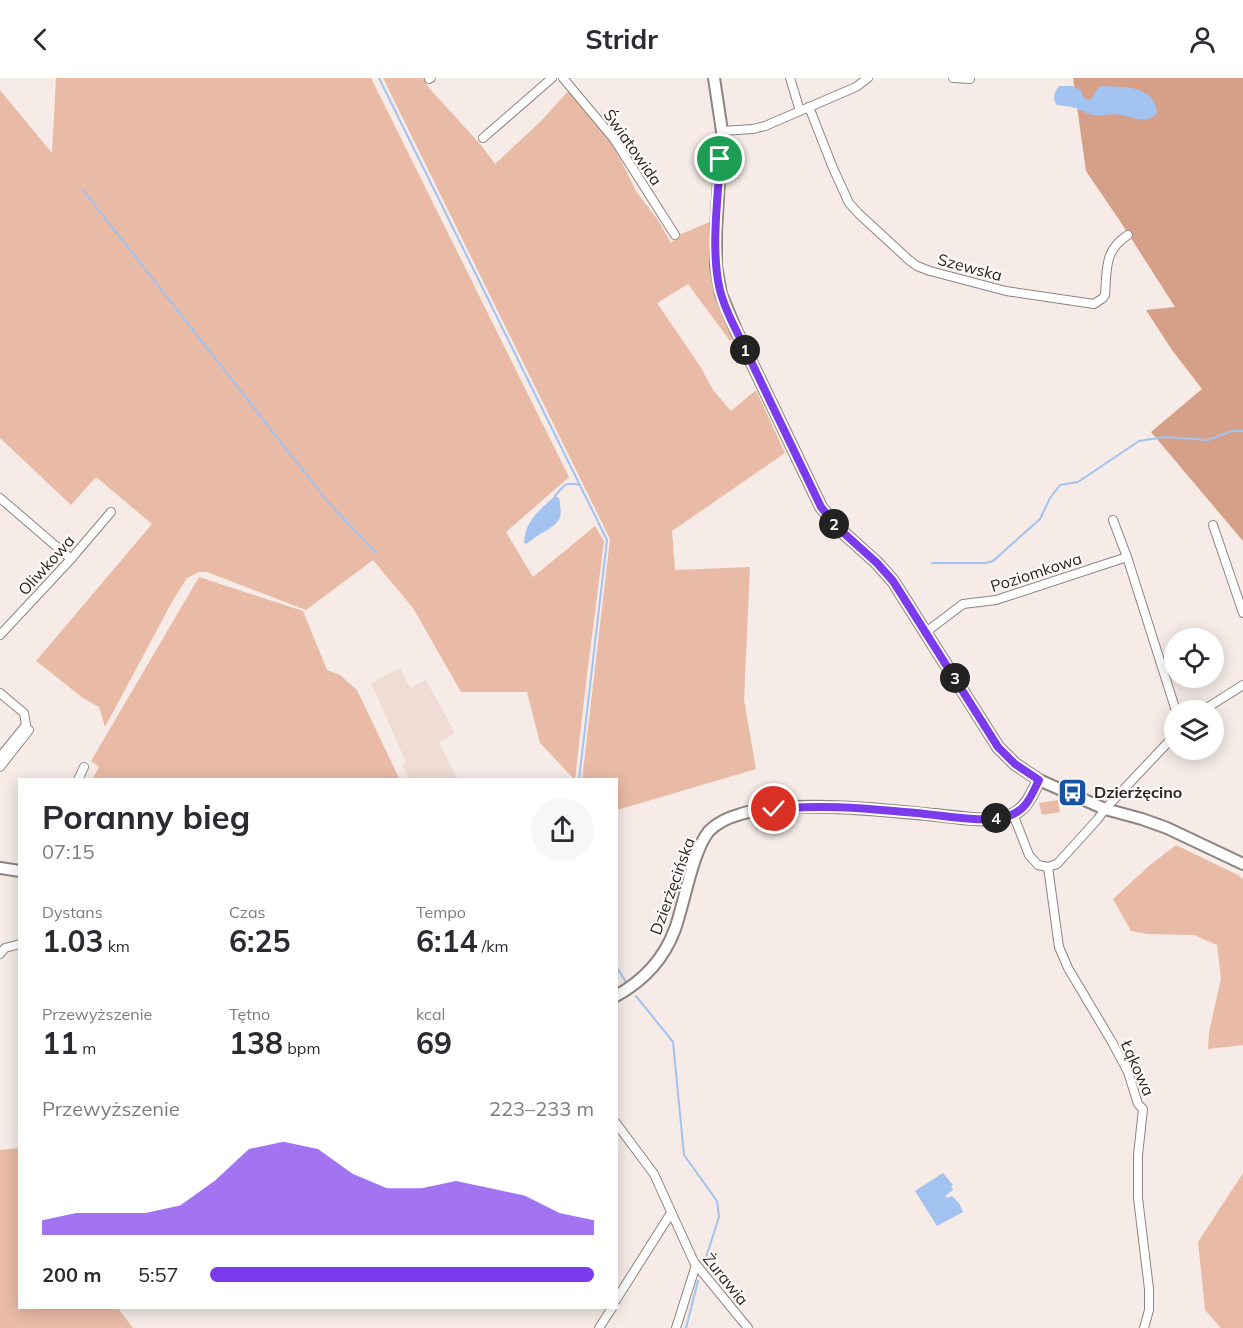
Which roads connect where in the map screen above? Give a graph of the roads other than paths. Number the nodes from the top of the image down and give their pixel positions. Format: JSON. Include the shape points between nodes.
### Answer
{"nodes":[{"id":1,"x":552,"y":78,"type":"edge"},
{"id":2,"x":563,"y":78,"type":"edge"},
{"id":3,"x":714,"y":78,"type":"edge"},
{"id":4,"x":790,"y":78,"type":"edge"},
{"id":5,"x":868,"y":78,"type":"edge"},
{"id":6,"x":954,"y":78,"type":"edge"},
{"id":7,"x":970,"y":79,"type":"edge"},
{"id":8,"x":809,"y":106,"type":"junction"},
{"id":9,"x":800,"y":111,"type":"junction"},
{"id":10,"x":722,"y":131,"type":"junction"},
{"id":11,"x":483,"y":138,"type":"dead end"},
{"id":12,"x":675,"y":235,"type":"dead end"},
{"id":13,"x":1128,"y":235,"type":"dead end"},
{"id":14,"x":0,"y":498,"type":"edge"},
{"id":15,"x":111,"y":512,"type":"dead end"},
{"id":16,"x":1113,"y":520,"type":"dead end"},
{"id":17,"x":1213,"y":525,"type":"dead end"},
{"id":18,"x":1126,"y":557,"type":"junction"},
{"id":19,"x":71,"y":559,"type":"junction"},
{"id":20,"x":1243,"y":613,"type":"edge"},
{"id":21,"x":926,"y":632,"type":"junction"},
{"id":22,"x":0,"y":635,"type":"edge"},
{"id":23,"x":1243,"y":685,"type":"edge"},
{"id":24,"x":0,"y":693,"type":"edge"},
{"id":25,"x":1172,"y":700,"type":"edge"},
{"id":26,"x":1219,"y":700,"type":"edge"},
{"id":27,"x":29,"y":730,"type":"dead end"},
{"id":28,"x":1164,"y":747,"type":"edge"},
{"id":29,"x":0,"y":757,"type":"edge"},
{"id":30,"x":0,"y":767,"type":"edge"},
{"id":31,"x":84,"y":767,"type":"dead end"},
{"id":32,"x":79,"y":778,"type":"edge"},
{"id":33,"x":1039,"y":780,"type":"junction"},
{"id":34,"x":1105,"y":809,"type":"junction"},
{"id":35,"x":1014,"y":814,"type":"junction"},
{"id":36,"x":1243,"y":864,"type":"edge"},
{"id":37,"x":1048,"y":867,"type":"junction"},
{"id":38,"x":0,"y":868,"type":"edge"},
{"id":39,"x":18,"y":871,"type":"edge"},
{"id":40,"x":18,"y":945,"type":"edge"},
{"id":41,"x":0,"y":954,"type":"edge"},
{"id":42,"x":618,"y":995,"type":"edge"},
{"id":43,"x":618,"y":1126,"type":"edge"},
{"id":44,"x":671,"y":1213,"type":"junction"},
{"id":45,"x":696,"y":1264,"type":"junction"},
{"id":46,"x":618,"y":1297,"type":"edge"},
{"id":47,"x":611,"y":1309,"type":"edge"},
{"id":48,"x":599,"y":1328,"type":"edge"},
{"id":49,"x":676,"y":1328,"type":"edge"},
{"id":50,"x":748,"y":1328,"type":"edge"},
{"id":51,"x":1144,"y":1328,"type":"edge"}],
"edges":[{"from":1,"to":11,"type":"street"},
{"from":2,"to":12,"type":"street","name":"Światowida","via":[[614,139]]},
{"from":3,"to":10,"type":"street"},
{"from":4,"to":9,"type":"street"},
{"from":5,"to":8,"type":"street"},
{"from":6,"to":7,"type":"street"},
{"from":8,"to":9,"type":"street"},
{"from":8,"to":13,"type":"street","name":"Szewska","via":[[849,203],[909,260],[930,272],[1006,291],[1095,303],[1105,295],[1110,253]]},
{"from":9,"to":10,"type":"street","via":[[753,129]]},
{"from":10,"to":21,"type":"street","via":[[716,254],[727,310],[821,507],[893,581]]},
{"from":14,"to":19,"type":"street"},
{"from":15,"to":19,"type":"street","name":"Oliwkowa"},
{"from":16,"to":18,"type":"street"},
{"from":17,"to":20,"type":"street"},
{"from":18,"to":21,"type":"street","name":"Poziomkowa","via":[[996,600],[963,604]]},
{"from":18,"to":25,"type":"street"},
{"from":19,"to":22,"type":"street","name":"Oliwkowa"},
{"from":21,"to":33,"type":"street","via":[[998,747]]},
{"from":23,"to":26,"type":"street"},
{"from":24,"to":29,"type":"street","via":[[24,712],[26,725]]},
{"from":27,"to":30,"type":"street"},
{"from":28,"to":34,"type":"street"},
{"from":31,"to":32,"type":"street"},
{"from":33,"to":34,"type":"street"},
{"from":33,"to":35,"type":"street","via":[[1023,807]]},
{"from":34,"to":36,"type":"street","via":[[1167,828]]},
{"from":34,"to":37,"type":"street","via":[[1057,864]]},
{"from":35,"to":37,"type":"street","via":[[1029,855],[1038,865]]},
{"from":35,"to":42,"type":"street","name":"Dzierżęcińska","via":[[990,819],[801,806],[752,811],[727,819],[710,831],[701,844],[674,931],[659,960],[631,988]]},
{"from":37,"to":51,"type":"street","name":"Łąkowa","via":[[1059,947],[1128,1072],[1143,1109],[1137,1155],[1149,1289]]},
{"from":38,"to":39,"type":"street"},
{"from":40,"to":41,"type":"street"},
{"from":43,"to":44,"type":"street","name":"Żurawia","via":[[654,1174]]},
{"from":44,"to":45,"type":"street","name":"Żurawia"},
{"from":44,"to":46,"type":"street"},
{"from":45,"to":49,"type":"street"},
{"from":45,"to":50,"type":"street","name":"Żurawia"},
{"from":47,"to":48,"type":"street"}]}
